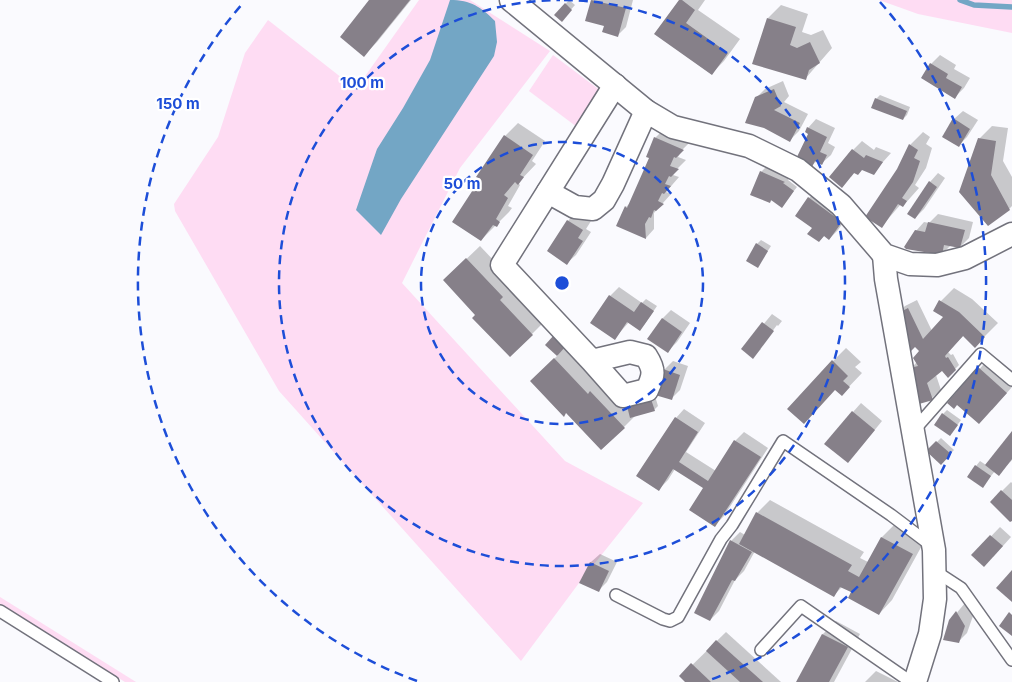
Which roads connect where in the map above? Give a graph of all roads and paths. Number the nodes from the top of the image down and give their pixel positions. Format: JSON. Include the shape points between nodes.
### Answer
{"nodes":[{"id":1,"x":510,"y":0,"type":"edge"},
{"id":2,"x":615,"y":85,"type":"junction"},
{"id":3,"x":646,"y":111,"type":"junction"},
{"id":4,"x":548,"y":192,"type":"junction"},
{"id":5,"x":1012,"y":234,"type":"edge"},
{"id":6,"x":884,"y":255,"type":"junction"},
{"id":7,"x":592,"y":362,"type":"dead end"},
{"id":8,"x":1012,"y":380,"type":"edge"},
{"id":9,"x":912,"y":432,"type":"junction"},
{"id":10,"x":934,"y":548,"type":"junction"},
{"id":11,"x":935,"y":571,"type":"junction"},
{"id":12,"x":616,"y":595,"type":"dead end"},
{"id":13,"x":0,"y":611,"type":"edge"},
{"id":14,"x":761,"y":650,"type":"dead end"},
{"id":15,"x":1012,"y":660,"type":"edge"},
{"id":16,"x":113,"y":682,"type":"edge"},
{"id":17,"x":911,"y":682,"type":"edge"},
{"id":18,"x":915,"y":682,"type":"edge"}],
"edges":[{"from":1,"to":2,"type":"street"},
{"from":2,"to":3,"type":"street"},
{"from":2,"to":4,"type":"street"},
{"from":3,"to":4,"type":"street","via":[[604,200],[593,209],[575,207]]},
{"from":3,"to":6,"type":"street","via":[[673,127],[749,146],[798,170],[841,205]]},
{"from":4,"to":7,"type":"street","via":[[502,265]]},
{"from":5,"to":6,"type":"street","via":[[965,258],[937,265],[910,264]]},
{"from":6,"to":9,"type":"street"},
{"from":8,"to":9,"type":"lane","via":[[981,354]]},
{"from":9,"to":10,"type":"street"},
{"from":10,"to":11,"type":"street"},
{"from":10,"to":12,"type":"lane","via":[[783,441],[721,539],[678,618],[663,619]]},
{"from":11,"to":15,"type":"lane","via":[[960,588]]},
{"from":11,"to":18,"type":"street","via":[[936,599],[930,634]]},
{"from":13,"to":16,"type":"lane"},
{"from":14,"to":17,"type":"lane","via":[[801,606]]}]}
